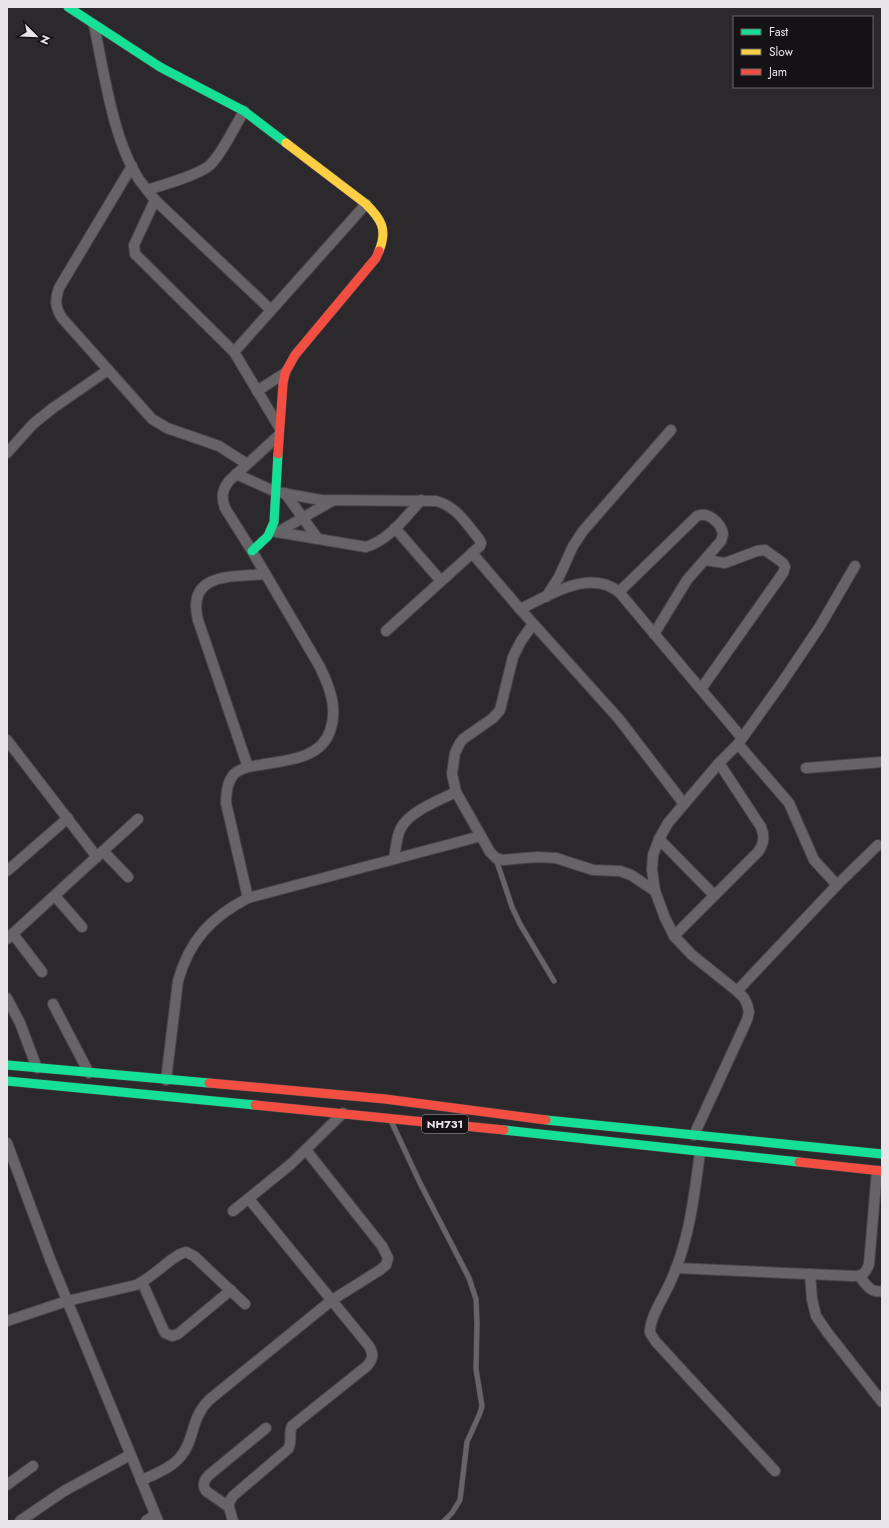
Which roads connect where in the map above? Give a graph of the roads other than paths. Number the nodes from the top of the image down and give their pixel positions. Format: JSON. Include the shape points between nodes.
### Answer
{"nodes":[{"id":1,"x":68,"y":7,"type":"edge"},
{"id":2,"x":94,"y":26,"type":"junction"},
{"id":3,"x":244,"y":111,"type":"junction"},
{"id":4,"x":132,"y":166,"type":"junction"},
{"id":5,"x":147,"y":190,"type":"junction"},
{"id":6,"x":155,"y":200,"type":"junction"},
{"id":7,"x":366,"y":204,"type":"junction"},
{"id":8,"x":270,"y":310,"type":"junction"},
{"id":9,"x":234,"y":352,"type":"junction"},
{"id":10,"x":108,"y":370,"type":"junction"},
{"id":11,"x":285,"y":373,"type":"junction"},
{"id":12,"x":257,"y":391,"type":"junction"},
{"id":13,"x":671,"y":430,"type":"dead end"},
{"id":14,"x":279,"y":431,"type":"junction"},
{"id":15,"x":7,"y":453,"type":"edge"},
{"id":16,"x":247,"y":464,"type":"junction"},
{"id":17,"x":236,"y":474,"type":"junction"},
{"id":18,"x":281,"y":492,"type":"junction"},
{"id":19,"x":334,"y":500,"type":"junction"},
{"id":20,"x":420,"y":500,"type":"junction"},
{"id":21,"x":302,"y":517,"type":"junction"},
{"id":22,"x":396,"y":528,"type":"junction"},
{"id":23,"x":274,"y":532,"type":"junction"},
{"id":24,"x":318,"y":540,"type":"junction"},
{"id":25,"x":252,"y":550,"type":"junction"},
{"id":26,"x":472,"y":553,"type":"junction"},
{"id":27,"x":704,"y":560,"type":"junction"},
{"id":28,"x":855,"y":566,"type":"dead end"},
{"id":29,"x":265,"y":574,"type":"junction"},
{"id":30,"x":441,"y":581,"type":"junction"},
{"id":31,"x":618,"y":592,"type":"junction"},
{"id":32,"x":545,"y":597,"type":"junction"},
{"id":33,"x":520,"y":609,"type":"junction"},
{"id":34,"x":533,"y":624,"type":"junction"},
{"id":35,"x":386,"y":631,"type":"dead end"},
{"id":36,"x":654,"y":634,"type":"junction"},
{"id":37,"x":701,"y":690,"type":"junction"},
{"id":38,"x":7,"y":740,"type":"edge"},
{"id":39,"x":740,"y":741,"type":"junction"},
{"id":40,"x":882,"y":762,"type":"edge"},
{"id":41,"x":719,"y":763,"type":"junction"},
{"id":42,"x":248,"y":767,"type":"junction"},
{"id":43,"x":806,"y":768,"type":"dead end"},
{"id":44,"x":456,"y":792,"type":"junction"},
{"id":45,"x":684,"y":804,"type":"junction"},
{"id":46,"x":68,"y":818,"type":"junction"},
{"id":47,"x":138,"y":820,"type":"dead end"},
{"id":48,"x":481,"y":836,"type":"junction"},
{"id":49,"x":659,"y":839,"type":"junction"},
{"id":50,"x":878,"y":845,"type":"dead end"},
{"id":51,"x":100,"y":854,"type":"junction"},
{"id":52,"x":496,"y":858,"type":"junction"},
{"id":53,"x":394,"y":859,"type":"junction"},
{"id":54,"x":7,"y":871,"type":"edge"},
{"id":55,"x":128,"y":877,"type":"dead end"},
{"id":56,"x":837,"y":885,"type":"junction"},
{"id":57,"x":655,"y":891,"type":"junction"},
{"id":58,"x":714,"y":895,"type":"junction"},
{"id":59,"x":55,"y":896,"type":"junction"},
{"id":60,"x":248,"y":898,"type":"junction"},
{"id":61,"x":82,"y":927,"type":"dead end"},
{"id":62,"x":10,"y":936,"type":"edge"},
{"id":63,"x":674,"y":936,"type":"junction"},
{"id":64,"x":42,"y":972,"type":"dead end"},
{"id":65,"x":554,"y":981,"type":"dead end"},
{"id":66,"x":737,"y":991,"type":"junction"},
{"id":67,"x":7,"y":998,"type":"edge"},
{"id":68,"x":53,"y":1004,"type":"dead end"},
{"id":69,"x":7,"y":1065,"type":"edge"},
{"id":70,"x":37,"y":1068,"type":"junction"},
{"id":71,"x":89,"y":1073,"type":"junction"},
{"id":72,"x":166,"y":1080,"type":"junction"},
{"id":73,"x":7,"y":1081,"type":"edge"},
{"id":74,"x":343,"y":1113,"type":"junction"},
{"id":75,"x":390,"y":1118,"type":"junction"},
{"id":76,"x":694,"y":1134,"type":"junction"},
{"id":77,"x":7,"y":1143,"type":"edge"},
{"id":78,"x":306,"y":1150,"type":"junction"},
{"id":79,"x":700,"y":1152,"type":"junction"},
{"id":80,"x":882,"y":1154,"type":"edge"},
{"id":81,"x":879,"y":1171,"type":"edge"},
{"id":82,"x":249,"y":1199,"type":"junction"},
{"id":83,"x":233,"y":1212,"type":"dead end"},
{"id":84,"x":676,"y":1268,"type":"junction"},
{"id":85,"x":810,"y":1274,"type":"junction"},
{"id":86,"x":859,"y":1276,"type":"junction"},
{"id":87,"x":142,"y":1282,"type":"junction"},
{"id":88,"x":231,"y":1290,"type":"junction"},
{"id":89,"x":882,"y":1291,"type":"edge"},
{"id":90,"x":332,"y":1300,"type":"junction"},
{"id":91,"x":68,"y":1301,"type":"junction"},
{"id":92,"x":245,"y":1304,"type":"dead end"},
{"id":93,"x":7,"y":1321,"type":"edge"},
{"id":94,"x":882,"y":1402,"type":"edge"},
{"id":95,"x":266,"y":1428,"type":"dead end"},
{"id":96,"x":130,"y":1455,"type":"junction"},
{"id":97,"x":33,"y":1466,"type":"dead end"},
{"id":98,"x":775,"y":1472,"type":"dead end"},
{"id":99,"x":141,"y":1481,"type":"junction"},
{"id":100,"x":7,"y":1485,"type":"edge"},
{"id":101,"x":229,"y":1507,"type":"junction"},
{"id":102,"x":157,"y":1518,"type":"edge"},
{"id":103,"x":20,"y":1521,"type":"edge"},
{"id":104,"x":146,"y":1521,"type":"edge"},
{"id":105,"x":232,"y":1521,"type":"edge"},
{"id":106,"x":444,"y":1521,"type":"edge"}],
"edges":[{"from":1,"to":2,"type":"main road"},
{"from":2,"to":3,"type":"main road","via":[[160,67]]},
{"from":2,"to":4,"type":"street","via":[[111,105]]},
{"from":3,"to":5,"type":"street","via":[[211,165]]},
{"from":3,"to":7,"type":"main road"},
{"from":4,"to":5,"type":"street"},
{"from":4,"to":10,"type":"street","via":[[56,297],[62,318]]},
{"from":5,"to":6,"type":"street"},
{"from":6,"to":8,"type":"street"},
{"from":6,"to":9,"type":"street","via":[[134,245],[134,252]]},
{"from":7,"to":8,"type":"street"},
{"from":7,"to":11,"type":"main road","via":[[380,218],[383,225],[382,245],[376,258],[295,355]]},
{"from":8,"to":9,"type":"street"},
{"from":9,"to":12,"type":"street"},
{"from":10,"to":15,"type":"street","via":[[38,420]]},
{"from":10,"to":16,"type":"street","via":[[144,412],[158,424],[219,446]]},
{"from":11,"to":12,"type":"street"},
{"from":11,"to":14,"type":"main road"},
{"from":12,"to":14,"type":"street"},
{"from":13,"to":32,"type":"street","via":[[580,535],[559,577]]},
{"from":14,"to":16,"type":"street"},
{"from":14,"to":18,"type":"main road"},
{"from":16,"to":17,"type":"street"},
{"from":17,"to":18,"type":"street"},
{"from":17,"to":25,"type":"street","via":[[225,487],[222,500]]},
{"from":18,"to":19,"type":"street"},
{"from":18,"to":21,"type":"street"},
{"from":18,"to":23,"type":"main road"},
{"from":19,"to":20,"type":"street"},
{"from":19,"to":21,"type":"street"},
{"from":20,"to":22,"type":"street"},
{"from":20,"to":26,"type":"street","via":[[439,502],[455,510],[480,541],[480,546]]},
{"from":21,"to":23,"type":"street"},
{"from":21,"to":24,"type":"street"},
{"from":22,"to":24,"type":"street","via":[[380,541],[366,547]]},
{"from":22,"to":30,"type":"street"},
{"from":23,"to":24,"type":"street"},
{"from":23,"to":25,"type":"main road"},
{"from":25,"to":29,"type":"street"},
{"from":26,"to":30,"type":"street"},
{"from":26,"to":33,"type":"street"},
{"from":27,"to":31,"type":"street","via":[[721,541],[723,534],[720,525],[707,515],[700,514]]},
{"from":27,"to":36,"type":"street","via":[[687,580]]},
{"from":27,"to":37,"type":"street","via":[[725,563],[765,550],[783,563],[785,568]]},
{"from":28,"to":39,"type":"street","via":[[784,681]]},
{"from":29,"to":42,"type":"street","via":[[232,576],[208,582],[200,590],[195,603],[198,620]]},
{"from":29,"to":42,"type":"street","via":[[320,667],[334,712],[328,735],[312,753],[299,758]]},
{"from":30,"to":35,"type":"street"},
{"from":31,"to":32,"type":"street","via":[[606,584],[585,583]]},
{"from":31,"to":36,"type":"street"},
{"from":32,"to":33,"type":"street"},
{"from":33,"to":34,"type":"street"},
{"from":34,"to":44,"type":"street","via":[[513,657],[500,710],[463,739],[457,747],[452,768]]},
{"from":34,"to":45,"type":"street","via":[[619,719]]},
{"from":36,"to":37,"type":"street"},
{"from":37,"to":39,"type":"street"},
{"from":38,"to":46,"type":"street"},
{"from":39,"to":41,"type":"street"},
{"from":39,"to":56,"type":"street","via":[[789,803],[814,860]]},
{"from":40,"to":43,"type":"street"},
{"from":41,"to":45,"type":"street"},
{"from":41,"to":58,"type":"street","via":[[761,827],[764,840],[758,852]]},
{"from":42,"to":60,"type":"street","via":[[230,779],[226,793],[226,803]]},
{"from":44,"to":48,"type":"street"},
{"from":44,"to":53,"type":"street","via":[[417,812],[405,822],[398,835]]},
{"from":45,"to":49,"type":"street"},
{"from":46,"to":51,"type":"street"},
{"from":46,"to":54,"type":"street"},
{"from":47,"to":51,"type":"street"},
{"from":48,"to":52,"type":"street"},
{"from":48,"to":53,"type":"street"},
{"from":49,"to":57,"type":"street","via":[[653,855]]},
{"from":49,"to":58,"type":"street"},
{"from":50,"to":56,"type":"street"},
{"from":51,"to":55,"type":"street"},
{"from":51,"to":59,"type":"street"},
{"from":52,"to":57,"type":"street","via":[[503,860],[537,856],[556,858],[593,870],[620,871],[632,875]]},
{"from":52,"to":65,"type":"lane","via":[[515,913]]},
{"from":53,"to":60,"type":"street"},
{"from":56,"to":66,"type":"street"},
{"from":57,"to":63,"type":"street"},
{"from":58,"to":63,"type":"street"},
{"from":59,"to":61,"type":"street"},
{"from":59,"to":62,"type":"street"},
{"from":60,"to":72,"type":"street","via":[[226,910],[201,934],[190,950],[178,981]]},
{"from":62,"to":64,"type":"street"},
{"from":63,"to":66,"type":"street","via":[[692,955]]},
{"from":66,"to":76,"type":"street","via":[[747,1004],[747,1020]]},
{"from":67,"to":70,"type":"street","via":[[20,1023]]},
{"from":68,"to":71,"type":"street"},
{"from":69,"to":70,"type":"main road","number":"NH731"},
{"from":70,"to":71,"type":"main road","number":"NH731"},
{"from":71,"to":72,"type":"main road","number":"NH731"},
{"from":72,"to":76,"type":"main road","number":"NH731","via":[[385,1099],[572,1123]]},
{"from":73,"to":74,"type":"main road","number":"NH731"},
{"from":74,"to":75,"type":"main road","number":"NH731"},
{"from":74,"to":78,"type":"street"},
{"from":75,"to":79,"type":"main road","number":"NH731"},
{"from":75,"to":106,"type":"lane","via":[[420,1184],[469,1278],[476,1299],[476,1369],[482,1406],[467,1442],[460,1500]]},
{"from":76,"to":80,"type":"main road","number":"NH731"},
{"from":77,"to":91,"type":"street"},
{"from":78,"to":82,"type":"street"},
{"from":78,"to":90,"type":"street","via":[[382,1246],[388,1258],[384,1267]]},
{"from":79,"to":81,"type":"main road","number":"NH731"},
{"from":79,"to":84,"type":"street","via":[[688,1232]]},
{"from":81,"to":86,"type":"street","via":[[869,1264],[867,1270]]},
{"from":82,"to":83,"type":"street"},
{"from":82,"to":90,"type":"street"},
{"from":84,"to":85,"type":"street"},
{"from":84,"to":98,"type":"street","via":[[652,1321],[652,1338]]},
{"from":85,"to":86,"type":"street"},
{"from":85,"to":94,"type":"street","via":[[816,1316]]},
{"from":86,"to":89,"type":"street","via":[[872,1290]]},
{"from":87,"to":88,"type":"street","via":[[178,1255],[186,1252],[194,1256]]},
{"from":87,"to":88,"type":"street","via":[[165,1333],[172,1336],[178,1334]]},
{"from":87,"to":91,"type":"street"},
{"from":88,"to":92,"type":"street"},
{"from":90,"to":99,"type":"street","via":[[209,1400],[197,1415],[187,1447],[181,1457],[167,1468]]},
{"from":90,"to":101,"type":"street","via":[[373,1351],[372,1360],[292,1426],[288,1449],[232,1496]]},
{"from":91,"to":93,"type":"street"},
{"from":91,"to":96,"type":"street"},
{"from":95,"to":101,"type":"street","via":[[204,1482],[206,1491]]},
{"from":96,"to":99,"type":"street"},
{"from":96,"to":103,"type":"street","via":[[64,1491]]},
{"from":97,"to":100,"type":"street"},
{"from":99,"to":102,"type":"street"},
{"from":101,"to":105,"type":"street"},
{"from":102,"to":104,"type":"street"}]}
